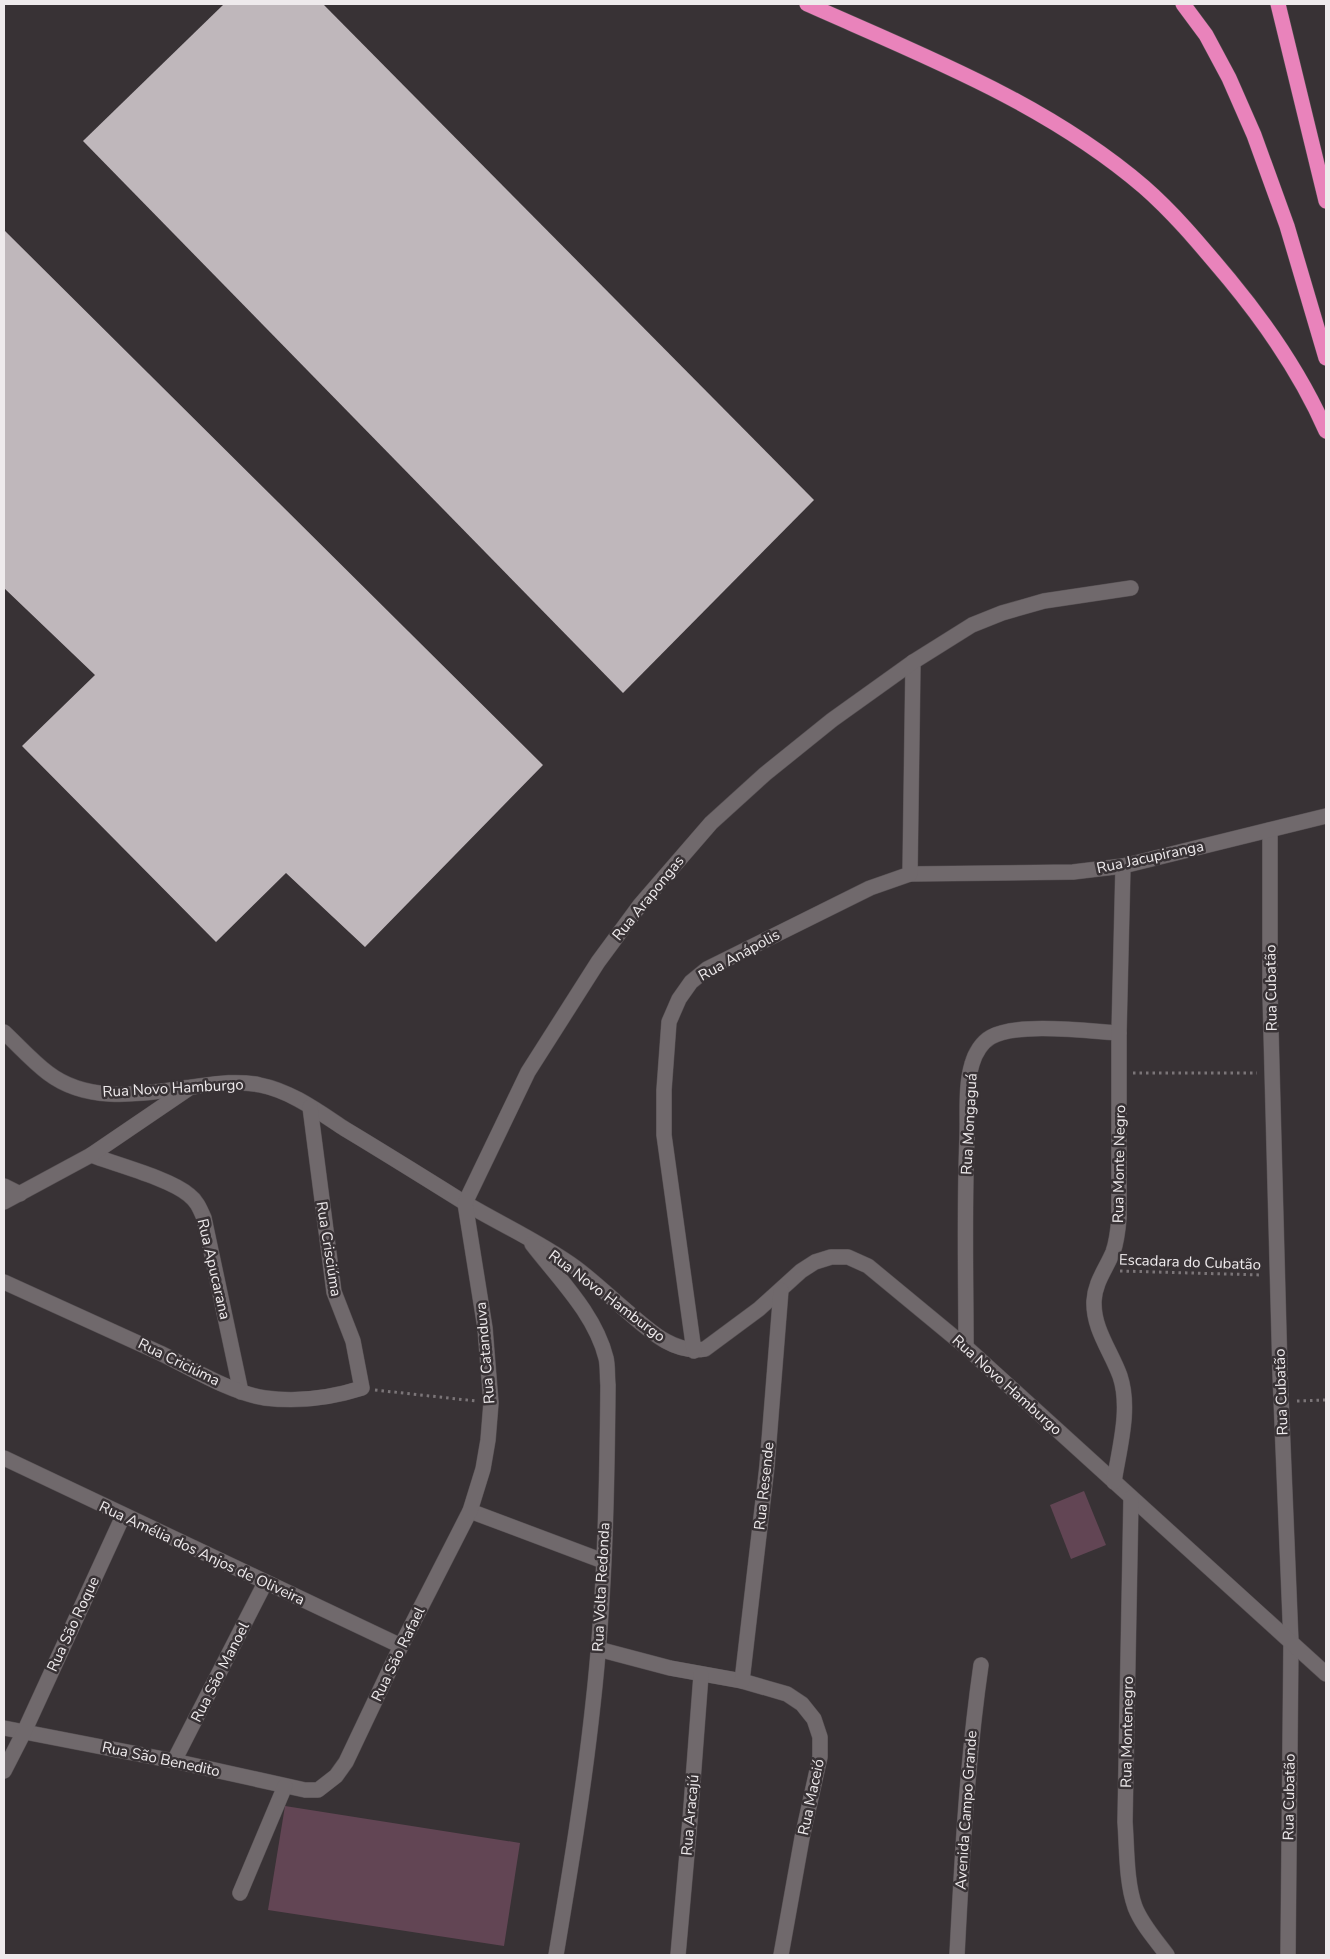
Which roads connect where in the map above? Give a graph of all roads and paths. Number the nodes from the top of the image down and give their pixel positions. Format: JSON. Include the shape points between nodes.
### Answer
{"nodes":[{"id":1,"x":807,"y":4,"type":"edge"},
{"id":2,"x":1183,"y":4,"type":"edge"},
{"id":3,"x":1278,"y":4,"type":"edge"},
{"id":4,"x":1326,"y":201,"type":"edge"},
{"id":5,"x":1326,"y":358,"type":"edge"},
{"id":6,"x":1326,"y":431,"type":"edge"},
{"id":7,"x":1131,"y":588,"type":"dead end"},
{"id":8,"x":912,"y":662,"type":"junction"},
{"id":9,"x":1326,"y":816,"type":"edge"},
{"id":10,"x":1270,"y":830,"type":"junction"},
{"id":11,"x":1123,"y":866,"type":"junction"},
{"id":12,"x":910,"y":874,"type":"junction"},
{"id":13,"x":4,"y":1032,"type":"edge"},
{"id":14,"x":1118,"y":1033,"type":"junction"},
{"id":15,"x":1120,"y":1073,"type":"junction"},
{"id":16,"x":1273,"y":1073,"type":"junction"},
{"id":17,"x":192,"y":1087,"type":"junction"},
{"id":18,"x":310,"y":1107,"type":"junction"},
{"id":19,"x":91,"y":1155,"type":"junction"},
{"id":20,"x":4,"y":1186,"type":"edge"},
{"id":21,"x":20,"y":1194,"type":"junction"},
{"id":22,"x":4,"y":1202,"type":"edge"},
{"id":23,"x":465,"y":1203,"type":"junction"},
{"id":24,"x":528,"y":1239,"type":"junction"},
{"id":25,"x":1103,"y":1271,"type":"junction"},
{"id":26,"x":1277,"y":1276,"type":"junction"},
{"id":27,"x":4,"y":1282,"type":"edge"},
{"id":28,"x":781,"y":1290,"type":"junction"},
{"id":29,"x":966,"y":1347,"type":"junction"},
{"id":30,"x":694,"y":1351,"type":"junction"},
{"id":31,"x":362,"y":1388,"type":"junction"},
{"id":32,"x":241,"y":1392,"type":"junction"},
{"id":33,"x":1326,"y":1400,"type":"edge"},
{"id":34,"x":1281,"y":1401,"type":"junction"},
{"id":35,"x":491,"y":1403,"type":"junction"},
{"id":36,"x":5,"y":1461,"type":"edge"},
{"id":37,"x":1114,"y":1482,"type":"junction"},
{"id":38,"x":1131,"y":1498,"type":"junction"},
{"id":39,"x":470,"y":1511,"type":"junction"},
{"id":40,"x":123,"y":1516,"type":"junction"},
{"id":41,"x":603,"y":1561,"type":"junction"},
{"id":42,"x":265,"y":1583,"type":"junction"},
{"id":43,"x":1292,"y":1642,"type":"junction"},
{"id":44,"x":401,"y":1646,"type":"junction"},
{"id":45,"x":598,"y":1649,"type":"junction"},
{"id":46,"x":981,"y":1665,"type":"dead end"},
{"id":47,"x":1326,"y":1674,"type":"edge"},
{"id":48,"x":701,"y":1675,"type":"junction"},
{"id":49,"x":742,"y":1682,"type":"junction"},
{"id":50,"x":4,"y":1728,"type":"edge"},
{"id":51,"x":24,"y":1732,"type":"junction"},
{"id":52,"x":174,"y":1761,"type":"junction"},
{"id":53,"x":4,"y":1771,"type":"edge"},
{"id":54,"x":285,"y":1786,"type":"junction"},
{"id":55,"x":318,"y":1790,"type":"joint"},
{"id":56,"x":240,"y":1893,"type":"dead end"},
{"id":57,"x":556,"y":1955,"type":"edge"},
{"id":58,"x":678,"y":1955,"type":"edge"},
{"id":59,"x":781,"y":1955,"type":"edge"},
{"id":60,"x":957,"y":1955,"type":"edge"},
{"id":61,"x":1168,"y":1955,"type":"edge"},
{"id":62,"x":1288,"y":1955,"type":"edge"}],
"edges":[{"from":1,"to":6,"type":"highway","via":[[984,83],[1062,128],[1145,188],[1191,234],[1248,302],[1286,356]]},
{"from":2,"to":5,"type":"highway","via":[[1211,44],[1254,136],[1287,226]]},
{"from":3,"to":4,"type":"highway"},
{"from":7,"to":8,"type":"street","name":"Rua Arapongas","via":[[1044,601],[1002,613],[972,625]]},
{"from":8,"to":12,"type":"street"},
{"from":8,"to":23,"type":"street","name":"Rua Arapongas","via":[[765,774],[711,823],[640,905],[598,962],[528,1072]]},
{"from":9,"to":10,"type":"street","name":"Rua Jacupiranga"},
{"from":10,"to":11,"type":"street","name":"Rua Jacupiranga"},
{"from":10,"to":16,"type":"street","name":"Rua Cubatão"},
{"from":11,"to":12,"type":"street","name":"Rua Jacupiranga","via":[[1073,872]]},
{"from":11,"to":14,"type":"street","name":"Rua Monte Negro"},
{"from":12,"to":30,"type":"street","name":"Rua Anápolis","via":[[870,888],[707,969],[691,982],[679,999],[669,1022],[664,1135]]},
{"from":13,"to":17,"type":"street","name":"Rua Novo Hamburgo","via":[[48,1073],[87,1092],[124,1094]]},
{"from":14,"to":15,"type":"street","name":"Rua Monte Negro"},
{"from":14,"to":29,"type":"street","name":"Rua Mongaguá","via":[[1010,1030],[989,1038],[977,1051],[969,1082]]},
{"from":15,"to":16,"type":"path"},
{"from":15,"to":25,"type":"street","name":"Rua Monte Negro","via":[[1119,1218],[1112,1254]]},
{"from":16,"to":26,"type":"street","name":"Rua Cubatão"},
{"from":17,"to":18,"type":"street","name":"Rua Novo Hamburgo","via":[[231,1082],[259,1084]]},
{"from":17,"to":19,"type":"street"},
{"from":18,"to":23,"type":"street","name":"Rua Novo Hamburgo"},
{"from":18,"to":31,"type":"street","name":"Rua Crisciúma","via":[[334,1292],[352,1341]]},
{"from":19,"to":21,"type":"street"},
{"from":19,"to":32,"type":"street","name":"Rua Apucarana","via":[[173,1185],[198,1204],[204,1218]]},
{"from":20,"to":21,"type":"street"},
{"from":21,"to":22,"type":"street"},
{"from":23,"to":24,"type":"street","name":"Rua Novo Hamburgo"},
{"from":23,"to":35,"type":"street","name":"Rua Catanduva","via":[[485,1328]]},
{"from":24,"to":30,"type":"street","name":"Rua Novo Hamburgo","via":[[576,1268],[658,1337]]},
{"from":24,"to":41,"type":"street","name":"Rua Volta Redonda","via":[[582,1308],[606,1358],[608,1440]]},
{"from":25,"to":26,"type":"path","name":"Escadara do Cubatão"},
{"from":25,"to":37,"type":"street","name":"Rua Monte Negro","via":[[1096,1287],[1095,1316],[1120,1377],[1123,1395],[1123,1422]]},
{"from":26,"to":34,"type":"street","name":"Rua Cubatão"},
{"from":27,"to":32,"type":"street","name":"Rua Criciúma"},
{"from":28,"to":29,"type":"street","name":"Rua Novo Hamburgo","via":[[815,1262],[831,1257],[848,1257],[868,1266]]},
{"from":28,"to":30,"type":"street","name":"Rua Novo Hamburgo","via":[[723,1337],[705,1349]]},
{"from":28,"to":49,"type":"street","name":"Rua Resende","via":[[767,1466]]},
{"from":29,"to":37,"type":"street","name":"Rua Novo Hamburgo"},
{"from":31,"to":32,"type":"street","name":"Rua Criciúma","via":[[326,1398],[299,1399],[265,1398]]},
{"from":31,"to":35,"type":"path"},
{"from":33,"to":34,"type":"path"},
{"from":34,"to":43,"type":"street","name":"Rua Cubatão"},
{"from":35,"to":39,"type":"street","name":"Rua Catanduva","via":[[483,1469]]},
{"from":36,"to":40,"type":"street","name":"Rua Amélia dos Anjos de Oliveira"},
{"from":37,"to":38,"type":"street","name":"Rua Novo Hamburgo"},
{"from":38,"to":43,"type":"street","name":"Rua Novo Hamburgo"},
{"from":38,"to":61,"type":"street","name":"Rua Montenegro","via":[[1125,1822],[1129,1873],[1135,1906],[1145,1926]]},
{"from":39,"to":41,"type":"street"},
{"from":39,"to":44,"type":"street","name":"Rua São Rafael"},
{"from":40,"to":42,"type":"street","name":"Rua Amélia dos Anjos de Oliveira"},
{"from":40,"to":51,"type":"street","name":"Rua São Roque"},
{"from":41,"to":45,"type":"street","name":"Rua Volta Redonda"},
{"from":42,"to":44,"type":"street","name":"Rua Amélia dos Anjos de Oliveira"},
{"from":42,"to":52,"type":"street","name":"Rua São Manoel"},
{"from":43,"to":47,"type":"street","name":"Rua Novo Hamburgo"},
{"from":43,"to":62,"type":"street","name":"Rua Cubatão"},
{"from":44,"to":55,"type":"street","name":"Rua São Rafael","via":[[346,1762],[336,1776]]},
{"from":45,"to":48,"type":"street","name":"Rua Maceió"},
{"from":45,"to":57,"type":"street","name":"Rua Volta Redonda","via":[[593,1704]]},
{"from":46,"to":60,"type":"street","name":"Avenida Campo Grande","via":[[966,1790]]},
{"from":48,"to":49,"type":"street","name":"Rua Maceió"},
{"from":48,"to":58,"type":"street","name":"Rua Aracajú"},
{"from":49,"to":59,"type":"street","name":"Rua Maceió","via":[[787,1694],[802,1704],[814,1719],[820,1738],[820,1757]]},
{"from":50,"to":51,"type":"street","name":"Rua São Benedito"},
{"from":51,"to":52,"type":"street","name":"Rua São Benedito"},
{"from":51,"to":53,"type":"street","name":"Rua São Roque"},
{"from":52,"to":54,"type":"street","name":"Rua São Benedito"},
{"from":54,"to":55,"type":"street","name":"Rua São Benedito"},
{"from":54,"to":56,"type":"street"}]}
